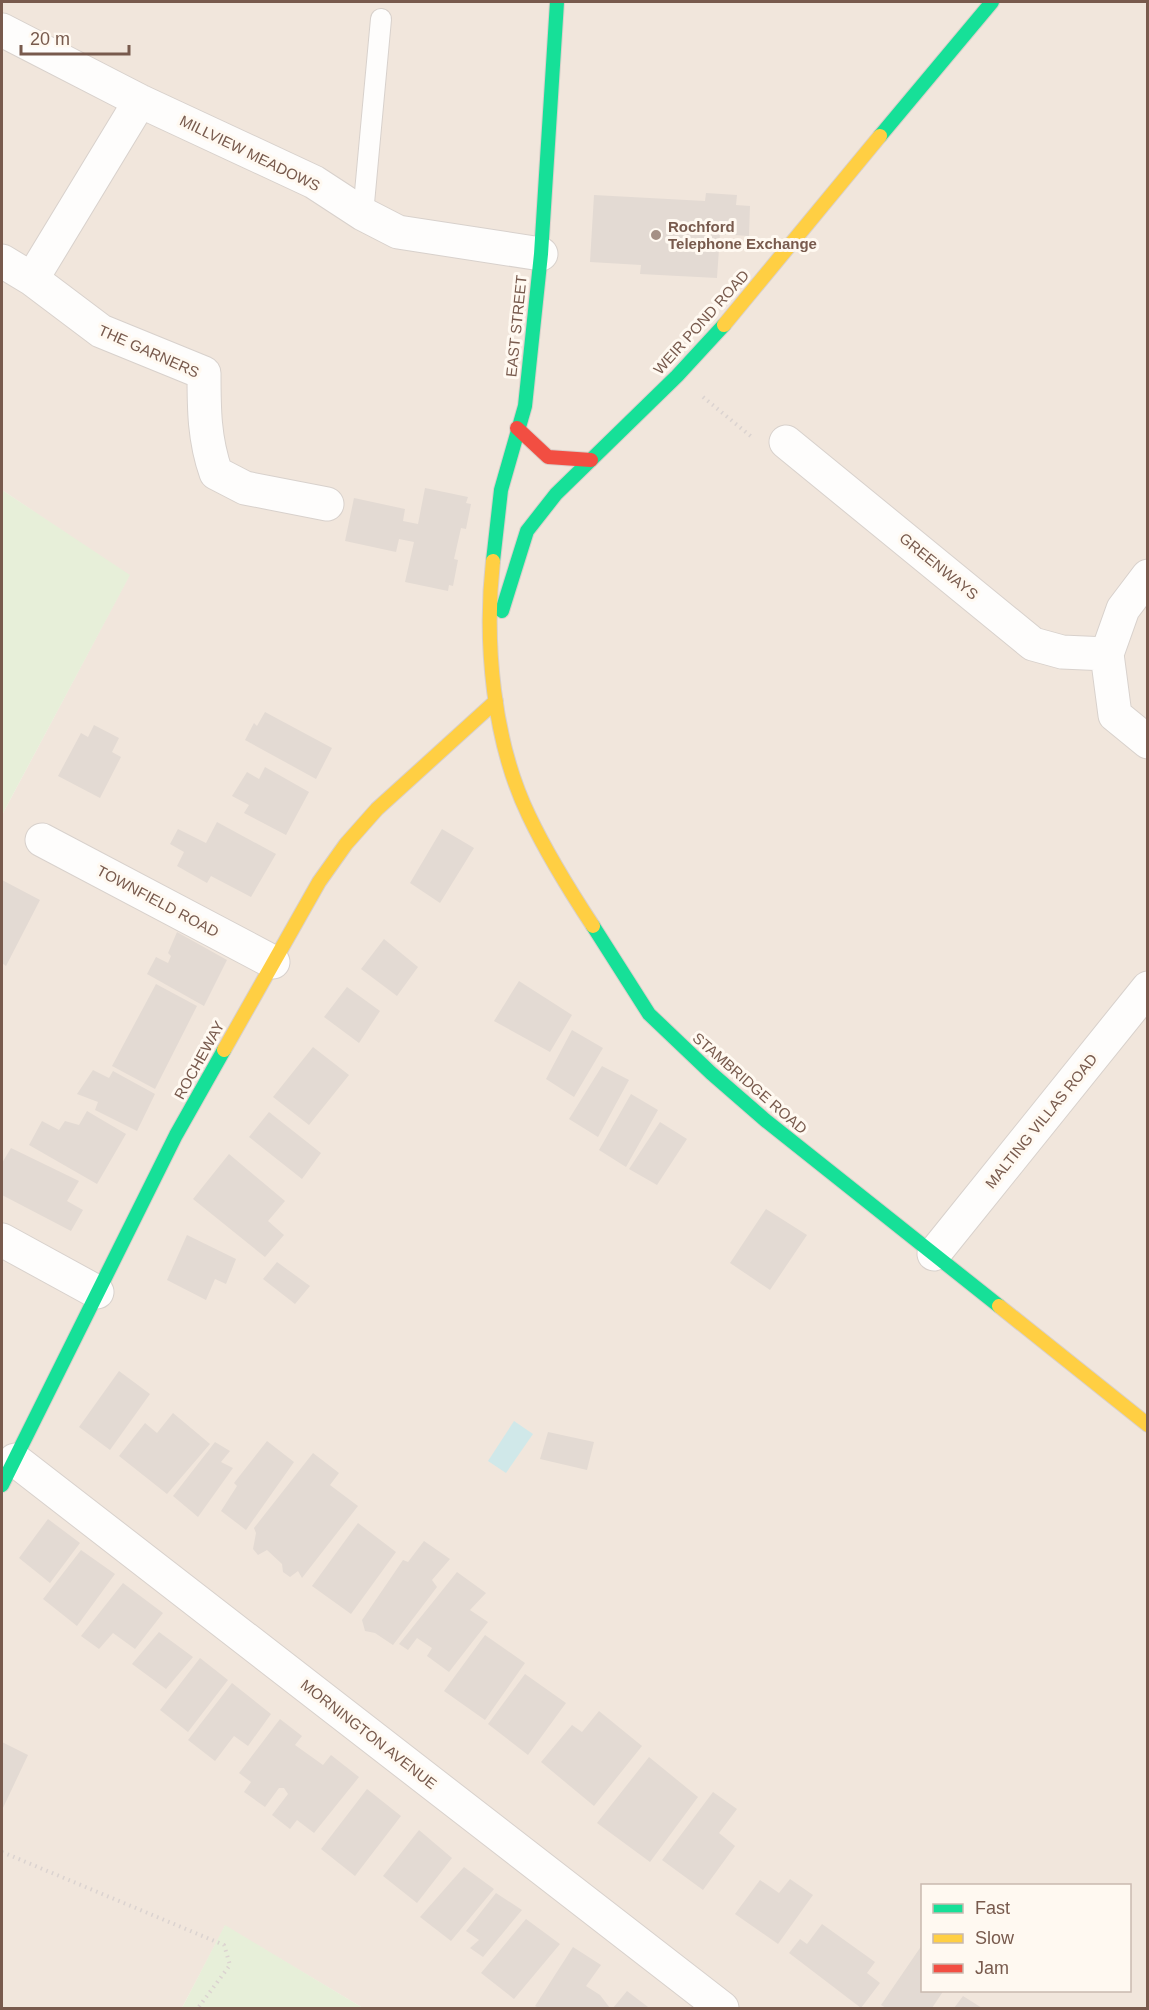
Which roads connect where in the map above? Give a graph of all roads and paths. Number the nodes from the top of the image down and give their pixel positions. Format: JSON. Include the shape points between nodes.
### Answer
{"nodes":[{"id":1,"x":557,"y":2,"type":"edge"},
{"id":2,"x":992,"y":2,"type":"edge"},
{"id":3,"x":381,"y":19,"type":"dead end"},
{"id":4,"x":2,"y":30,"type":"edge"},
{"id":5,"x":140,"y":101,"type":"junction"},
{"id":6,"x":363,"y":214,"type":"junction"},
{"id":7,"x":541,"y":254,"type":"junction"},
{"id":8,"x":2,"y":261,"type":"edge"},
{"id":9,"x":32,"y":279,"type":"junction"},
{"id":10,"x":676,"y":376,"type":"junction"},
{"id":11,"x":517,"y":428,"type":"junction"},
{"id":12,"x":786,"y":442,"type":"joint"},
{"id":13,"x":591,"y":460,"type":"junction"},
{"id":14,"x":327,"y":504,"type":"dead end"},
{"id":15,"x":1148,"y":576,"type":"edge"},
{"id":16,"x":490,"y":650,"type":"junction"},
{"id":17,"x":1107,"y":654,"type":"junction"},
{"id":18,"x":496,"y":701,"type":"junction"},
{"id":19,"x":1148,"y":742,"type":"edge"},
{"id":20,"x":42,"y":840,"type":"dead end"},
{"id":21,"x":273,"y":962,"type":"junction"},
{"id":22,"x":1148,"y":988,"type":"edge"},
{"id":23,"x":2,"y":1240,"type":"edge"},
{"id":24,"x":934,"y":1254,"type":"junction"},
{"id":25,"x":97,"y":1292,"type":"junction"},
{"id":26,"x":1148,"y":1425,"type":"edge"},
{"id":27,"x":8,"y":1472,"type":"edge"},
{"id":28,"x":2,"y":1852,"type":"edge"},
{"id":29,"x":198,"y":2008,"type":"edge"},
{"id":30,"x":722,"y":2008,"type":"edge"}],
"edges":[{"from":1,"to":7,"type":"street","name":"EAST STREET"},
{"from":2,"to":10,"type":"street","name":"WEIR POND ROAD","via":[[721,328]]},
{"from":3,"to":6,"type":"lane"},
{"from":4,"to":5,"type":"street","name":"MILLVIEW MEADOWS"},
{"from":5,"to":6,"type":"street","name":"MILLVIEW MEADOWS","via":[[314,182]]},
{"from":5,"to":9,"type":"street"},
{"from":6,"to":7,"type":"street","name":"MILLVIEW MEADOWS","via":[[398,232]]},
{"from":7,"to":11,"type":"street","name":"EAST STREET","via":[[525,406]]},
{"from":8,"to":9,"type":"street"},
{"from":9,"to":14,"type":"street","name":"THE GARNERS","via":[[101,331],[204,373],[207,450],[216,473],[245,488]]},
{"from":10,"to":12,"type":"path","via":[[774,455]]},
{"from":10,"to":13,"type":"street","name":"WEIR POND ROAD"},
{"from":11,"to":13,"type":"street","via":[[548,457]]},
{"from":11,"to":16,"type":"street","name":"EAST STREET","via":[[501,490],[492,572]]},
{"from":12,"to":17,"type":"street","name":"GREENWAYS","via":[[1033,644],[1062,652]]},
{"from":13,"to":16,"type":"street","name":"WEIR POND ROAD","via":[[556,494],[527,531]]},
{"from":15,"to":17,"type":"street","via":[[1123,609]]},
{"from":16,"to":18,"type":"street","name":"STAMBRIDGE ROAD"},
{"from":17,"to":19,"type":"street","via":[[1115,715]]},
{"from":18,"to":21,"type":"street","name":"ROCHEWAY","via":[[377,809],[346,844]]},
{"from":18,"to":24,"type":"street","name":"STAMBRIDGE ROAD","via":[[509,762],[528,815],[649,1014],[765,1120]]},
{"from":20,"to":21,"type":"street","name":"TOWNFIELD ROAD"},
{"from":21,"to":25,"type":"street","name":"ROCHEWAY","via":[[176,1135]]},
{"from":22,"to":24,"type":"street","name":"MALTING VILLAS ROAD"},
{"from":23,"to":25,"type":"street"},
{"from":24,"to":26,"type":"street","name":"STAMBRIDGE ROAD"},
{"from":25,"to":27,"type":"street","name":"ROCHEWAY"},
{"from":27,"to":30,"type":"street","name":"MORNINGTON AVENUE"},
{"from":28,"to":29,"type":"path","via":[[224,1945],[230,1965]]}]}
